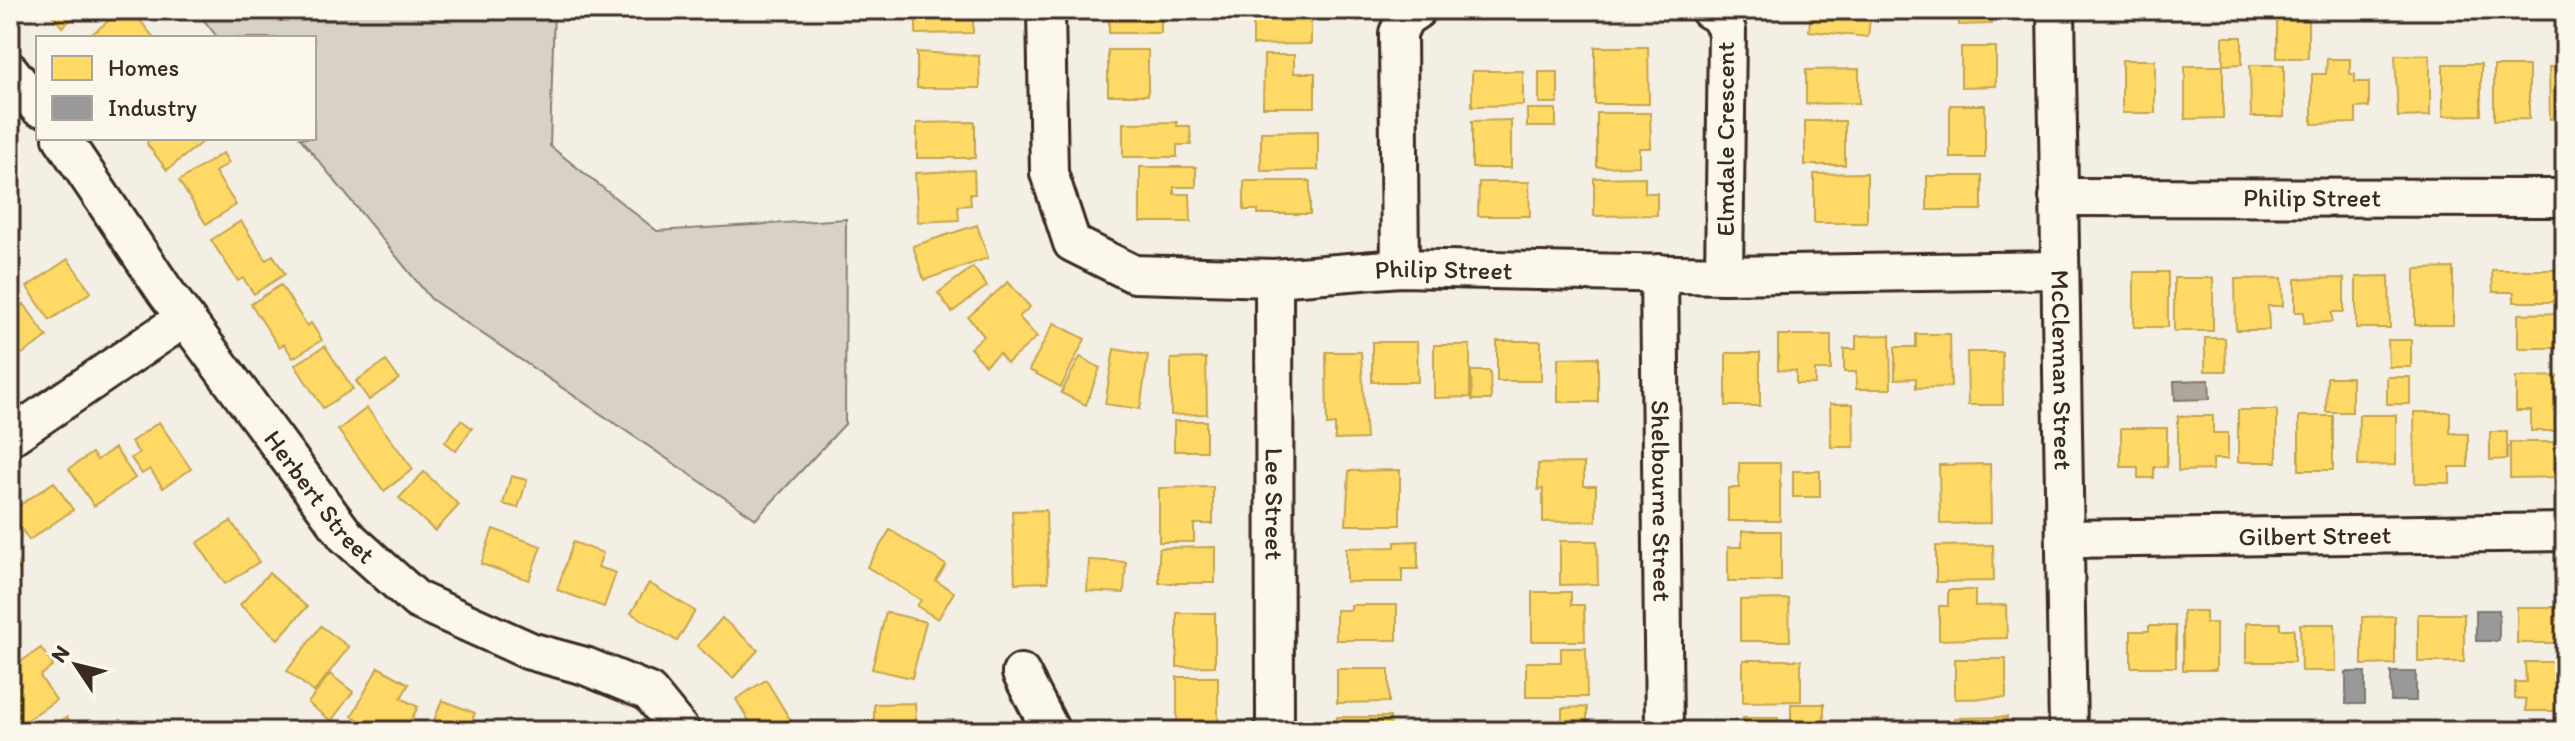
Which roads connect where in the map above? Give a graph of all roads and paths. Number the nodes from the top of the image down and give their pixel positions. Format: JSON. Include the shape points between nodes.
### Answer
{"nodes":[{"id":1,"x":1046,"y":10,"type":"edge"},
{"id":2,"x":1417,"y":10,"type":"edge"},
{"id":3,"x":1709,"y":10,"type":"edge"},
{"id":4,"x":2056,"y":10,"type":"edge"},
{"id":5,"x":10,"y":71,"type":"edge"},
{"id":6,"x":36,"y":104,"type":"edge"},
{"id":7,"x":63,"y":140,"type":"edge"},
{"id":8,"x":2058,"y":197,"type":"junction"},
{"id":9,"x":2565,"y":198,"type":"edge"},
{"id":10,"x":1400,"y":268,"type":"junction"},
{"id":11,"x":2059,"y":270,"type":"junction"},
{"id":12,"x":1659,"y":273,"type":"junction"},
{"id":13,"x":1724,"y":275,"type":"junction"},
{"id":14,"x":1274,"y":278,"type":"junction"},
{"id":15,"x":185,"y":318,"type":"junction"},
{"id":16,"x":10,"y":437,"type":"edge"},
{"id":17,"x":2565,"y":532,"type":"edge"},
{"id":18,"x":2065,"y":539,"type":"junction"},
{"id":19,"x":1021,"y":673,"type":"dead end"},
{"id":20,"x":681,"y":731,"type":"edge"},
{"id":21,"x":1051,"y":731,"type":"edge"},
{"id":22,"x":1275,"y":731,"type":"edge"},
{"id":23,"x":1664,"y":731,"type":"edge"},
{"id":24,"x":2068,"y":731,"type":"edge"}],
"edges":[{"from":1,"to":14,"type":"street","name":"Philip Street","via":[[1049,173],[1072,243],[1134,274]]},
{"from":2,"to":10,"type":"street","via":[[1405,18],[1398,33]]},
{"from":3,"to":13,"type":"street","name":"Elmdale Crescent","via":[[1727,30]]},
{"from":4,"to":8,"type":"street","name":"McClennan Street"},
{"from":5,"to":6,"type":"street"},
{"from":7,"to":15,"type":"street","name":"Herbert Street"},
{"from":8,"to":9,"type":"street","name":"Philip Street"},
{"from":8,"to":11,"type":"street","name":"McClennan Street"},
{"from":10,"to":12,"type":"street","name":"Philip Street"},
{"from":10,"to":14,"type":"street","name":"Philip Street"},
{"from":11,"to":13,"type":"street","name":"Philip Street"},
{"from":11,"to":18,"type":"street","name":"McClennan Street"},
{"from":12,"to":13,"type":"street","name":"Philip Street"},
{"from":12,"to":23,"type":"street","name":"Shelbourne Street"},
{"from":14,"to":22,"type":"street","name":"Lee Street"},
{"from":15,"to":16,"type":"street"},
{"from":15,"to":20,"type":"street","name":"Herbert Street","via":[[346,536],[417,600],[530,651],[649,692]]},
{"from":17,"to":18,"type":"street","name":"Gilbert Street"},
{"from":18,"to":24,"type":"street","name":"McClennan Street"},
{"from":19,"to":21,"type":"street"}]}
